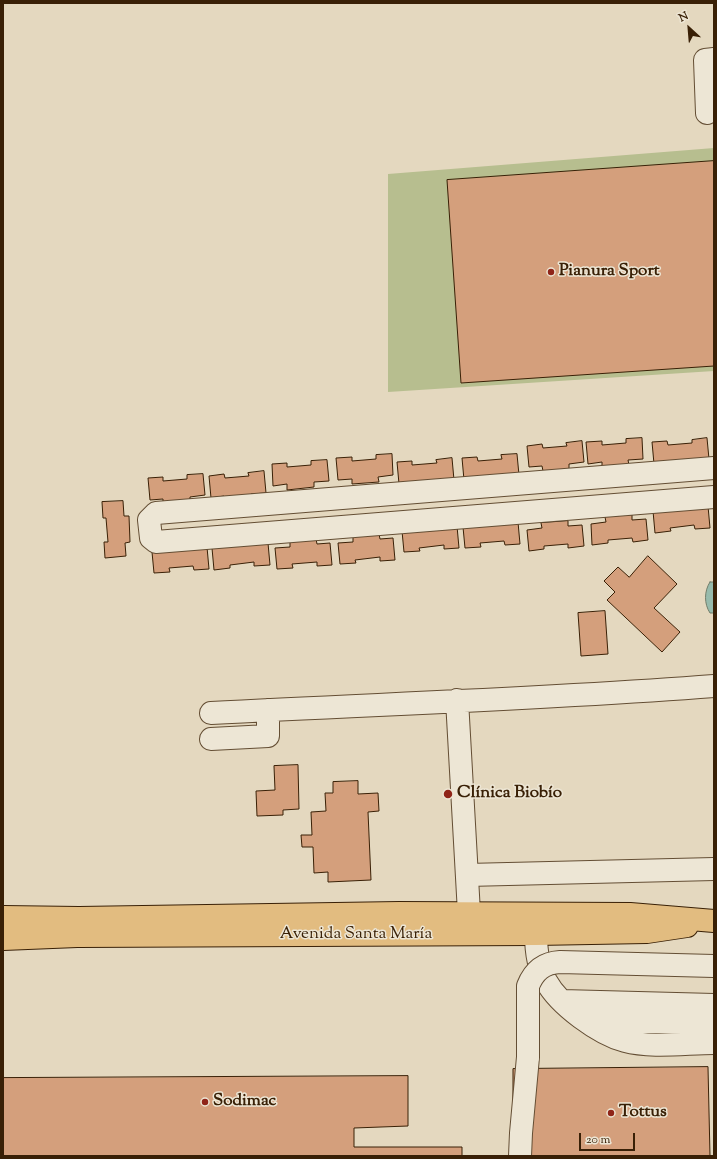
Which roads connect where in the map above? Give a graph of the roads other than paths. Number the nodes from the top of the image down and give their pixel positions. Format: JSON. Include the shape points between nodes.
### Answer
{"nodes":[{"id":1,"x":714,"y":59,"type":"edge"},
{"id":2,"x":707,"y":113,"type":"dead end"},
{"id":3,"x":714,"y":468,"type":"edge"},
{"id":4,"x":651,"y":474,"type":"junction"},
{"id":5,"x":518,"y":484,"type":"junction"},
{"id":6,"x":396,"y":494,"type":"junction"},
{"id":7,"x":714,"y":497,"type":"edge"},
{"id":8,"x":653,"y":502,"type":"junction"},
{"id":9,"x":273,"y":504,"type":"junction"},
{"id":10,"x":520,"y":513,"type":"junction"},
{"id":11,"x":398,"y":522,"type":"junction"},
{"id":12,"x":274,"y":533,"type":"junction"},
{"id":13,"x":714,"y":686,"type":"edge"},
{"id":14,"x":457,"y":700,"type":"junction"},
{"id":15,"x":268,"y":710,"type":"junction"},
{"id":16,"x":211,"y":713,"type":"dead end"},
{"id":17,"x":211,"y":739,"type":"dead end"},
{"id":18,"x":714,"y":869,"type":"edge"},
{"id":19,"x":467,"y":875,"type":"junction"},
{"id":20,"x":469,"y":913,"type":"junction"},
{"id":21,"x":3,"y":918,"type":"edge"},
{"id":22,"x":711,"y":921,"type":"edge"},
{"id":23,"x":536,"y":934,"type":"junction"},
{"id":24,"x":3,"y":939,"type":"edge"},
{"id":25,"x":714,"y":966,"type":"edge"},
{"id":26,"x":562,"y":1001,"type":"junction"},
{"id":27,"x":714,"y":1005,"type":"edge"},
{"id":28,"x":588,"y":1021,"type":"junction"},
{"id":29,"x":714,"y":1023,"type":"edge"},
{"id":30,"x":714,"y":1043,"type":"edge"},
{"id":31,"x":520,"y":1156,"type":"edge"}],
"edges":[{"from":1,"to":2,"type":"lane","via":[[705,60]]},
{"from":3,"to":4,"type":"lane"},
{"from":4,"to":5,"type":"lane"},
{"from":4,"to":8,"type":"lane"},
{"from":5,"to":6,"type":"lane"},
{"from":5,"to":10,"type":"lane"},
{"from":6,"to":9,"type":"lane"},
{"from":6,"to":11,"type":"lane"},
{"from":7,"to":8,"type":"lane"},
{"from":8,"to":10,"type":"lane"},
{"from":9,"to":12,"type":"lane"},
{"from":9,"to":12,"type":"lane","via":[[156,513],[149,520],[151,538],[156,542]]},
{"from":10,"to":11,"type":"lane"},
{"from":11,"to":12,"type":"lane"},
{"from":13,"to":14,"type":"lane","via":[[552,697]]},
{"from":14,"to":15,"type":"lane"},
{"from":14,"to":19,"type":"lane"},
{"from":15,"to":16,"type":"lane"},
{"from":15,"to":17,"type":"lane","via":[[268,736]]},
{"from":18,"to":19,"type":"lane"},
{"from":19,"to":20,"type":"lane"},
{"from":20,"to":21,"type":"main road","name":"Avenida Santa María"},
{"from":20,"to":22,"type":"main road","name":"Avenida Santa María","via":[[630,914]]},
{"from":22,"to":23,"type":"main road","name":"Avenida Santa María","via":[[647,932]]},
{"from":23,"to":24,"type":"main road","name":"Avenida Santa María","via":[[85,936]]},
{"from":23,"to":26,"type":"lane","via":[[541,971]]},
{"from":25,"to":31,"type":"lane","bridge":true,"via":[[560,962],[544,966],[531,978],[528,986],[528,1057]]},
{"from":26,"to":27,"type":"lane"},
{"from":26,"to":28,"type":"lane"},
{"from":28,"to":29,"type":"lane"},
{"from":28,"to":30,"type":"lane","via":[[613,1037],[639,1043]]}]}
